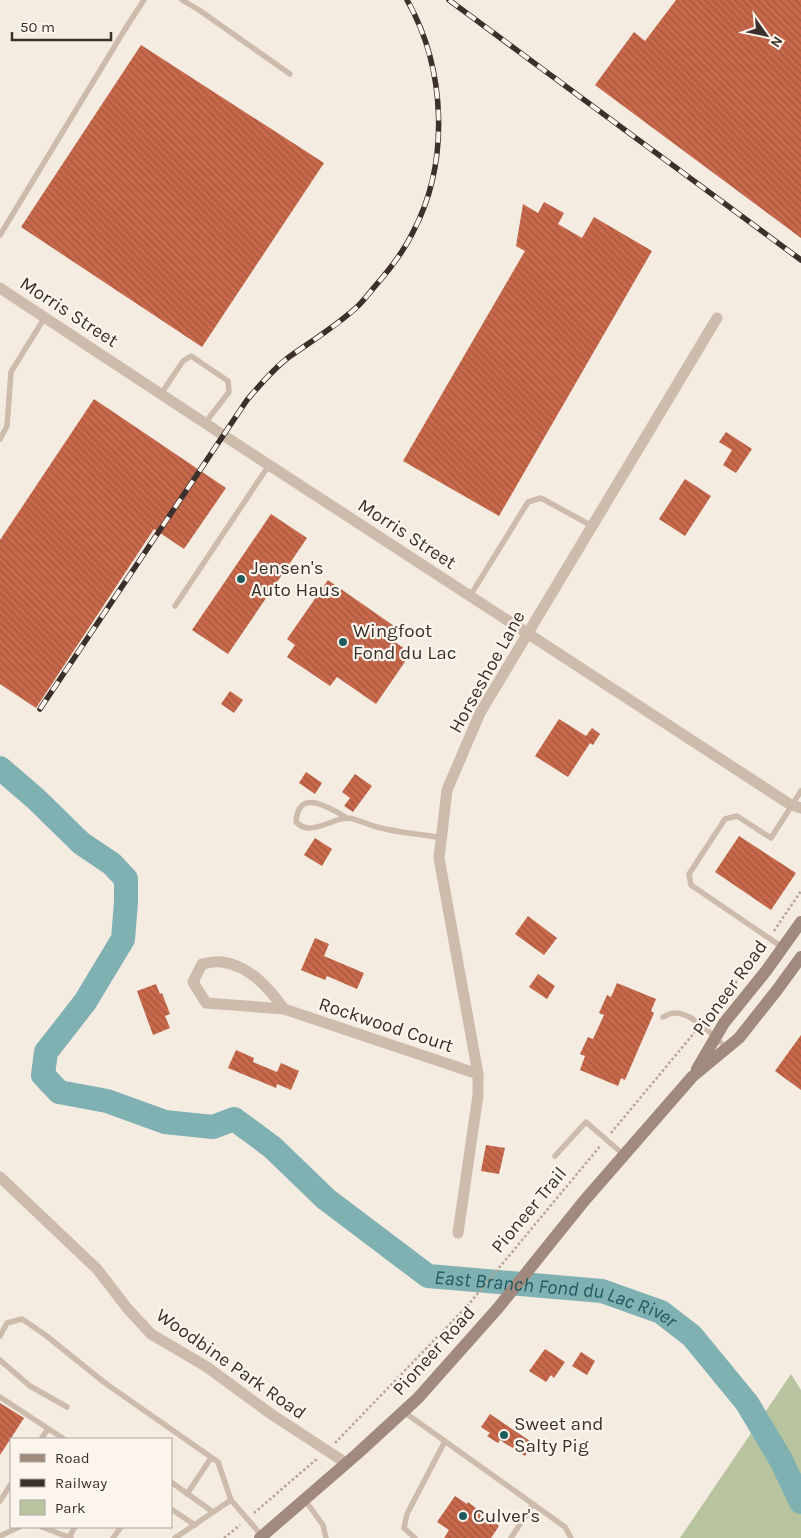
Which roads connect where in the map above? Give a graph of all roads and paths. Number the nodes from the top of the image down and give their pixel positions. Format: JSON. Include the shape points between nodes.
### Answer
{"nodes":[{"id":1,"x":144,"y":0,"type":"edge"},
{"id":2,"x":182,"y":0,"type":"edge"},
{"id":3,"x":290,"y":74,"type":"dead end"},
{"id":4,"x":0,"y":234,"type":"edge"},
{"id":5,"x":0,"y":288,"type":"edge"},
{"id":6,"x":45,"y":317,"type":"junction"},
{"id":7,"x":717,"y":318,"type":"dead end"},
{"id":8,"x":161,"y":394,"type":"junction"},
{"id":9,"x":204,"y":423,"type":"junction"},
{"id":10,"x":0,"y":439,"type":"edge"},
{"id":11,"x":269,"y":465,"type":"junction"},
{"id":12,"x":592,"y":526,"type":"junction"},
{"id":13,"x":470,"y":596,"type":"junction"},
{"id":14,"x":175,"y":606,"type":"dead end"},
{"id":15,"x":527,"y":633,"type":"junction"},
{"id":16,"x":801,"y":791,"type":"edge"},
{"id":17,"x":797,"y":809,"type":"edge"},
{"id":18,"x":347,"y":818,"type":"junction"},
{"id":19,"x":442,"y":838,"type":"junction"},
{"id":20,"x":801,"y":891,"type":"edge"},
{"id":21,"x":801,"y":922,"type":"edge"},
{"id":22,"x":769,"y":938,"type":"junction"},
{"id":23,"x":783,"y":948,"type":"junction"},
{"id":24,"x":801,"y":957,"type":"edge"},
{"id":25,"x":284,"y":1009,"type":"junction"},
{"id":26,"x":664,"y":1016,"type":"dead end"},
{"id":27,"x":701,"y":1025,"type":"junction"},
{"id":28,"x":715,"y":1037,"type":"junction"},
{"id":29,"x":727,"y":1048,"type":"junction"},
{"id":30,"x":478,"y":1074,"type":"junction"},
{"id":31,"x":692,"y":1077,"type":"junction"},
{"id":32,"x":606,"y":1139,"type":"junction"},
{"id":33,"x":624,"y":1155,"type":"junction"},
{"id":34,"x":555,"y":1156,"type":"dead end"},
{"id":35,"x":0,"y":1177,"type":"edge"},
{"id":36,"x":458,"y":1233,"type":"dead end"},
{"id":37,"x":0,"y":1336,"type":"edge"},
{"id":38,"x":0,"y":1360,"type":"edge"},
{"id":39,"x":0,"y":1398,"type":"edge"},
{"id":40,"x":67,"y":1407,"type":"dead end"},
{"id":41,"x":404,"y":1412,"type":"junction"},
{"id":42,"x":48,"y":1429,"type":"junction"},
{"id":43,"x":42,"y":1438,"type":"edge"},
{"id":44,"x":62,"y":1438,"type":"edge"},
{"id":45,"x":445,"y":1441,"type":"junction"},
{"id":46,"x":327,"y":1451,"type":"junction"},
{"id":47,"x":211,"y":1458,"type":"junction"},
{"id":48,"x":346,"y":1463,"type":"junction"},
{"id":49,"x":172,"y":1483,"type":"edge"},
{"id":50,"x":10,"y":1486,"type":"edge"},
{"id":51,"x":187,"y":1494,"type":"junction"},
{"id":52,"x":231,"y":1500,"type":"junction"},
{"id":53,"x":305,"y":1500,"type":"junction"},
{"id":54,"x":0,"y":1501,"type":"edge"},
{"id":55,"x":533,"y":1504,"type":"junction"},
{"id":56,"x":172,"y":1510,"type":"edge"},
{"id":57,"x":213,"y":1512,"type":"junction"},
{"id":58,"x":248,"y":1518,"type":"junction"},
{"id":59,"x":195,"y":1525,"type":"junction"},
{"id":60,"x":17,"y":1528,"type":"edge"},
{"id":61,"x":44,"y":1528,"type":"edge"},
{"id":62,"x":0,"y":1536,"type":"edge"},
{"id":63,"x":67,"y":1537,"type":"edge"},
{"id":64,"x":176,"y":1538,"type":"edge"},
{"id":65,"x":224,"y":1538,"type":"edge"},
{"id":66,"x":261,"y":1538,"type":"edge"},
{"id":67,"x":326,"y":1538,"type":"edge"},
{"id":68,"x":415,"y":1538,"type":"edge"},
{"id":69,"x":511,"y":1538,"type":"edge"},
{"id":70,"x":571,"y":1538,"type":"edge"}],
"edges":[{"from":1,"to":4,"type":"lane"},
{"from":2,"to":3,"type":"lane"},
{"from":5,"to":6,"type":"street","name":"Morris Street"},
{"from":6,"to":8,"type":"street","name":"Morris Street"},
{"from":6,"to":10,"type":"lane","via":[[11,372],[7,426]]},
{"from":7,"to":12,"type":"street","name":"Horseshoe Lane"},
{"from":8,"to":9,"type":"street","name":"Morris Street"},
{"from":8,"to":9,"type":"lane","via":[[183,361],[191,356],[228,380],[229,392]]},
{"from":9,"to":11,"type":"street","name":"Morris Street"},
{"from":11,"to":13,"type":"street","name":"Morris Street"},
{"from":11,"to":14,"type":"lane"},
{"from":12,"to":13,"type":"lane","via":[[541,498],[528,502]]},
{"from":12,"to":15,"type":"street","name":"Horseshoe Lane"},
{"from":13,"to":15,"type":"street","name":"Morris Street"},
{"from":15,"to":17,"type":"street","name":"Morris Street"},
{"from":15,"to":19,"type":"street","name":"Horseshoe Lane","via":[[480,713],[447,790]]},
{"from":16,"to":17,"type":"lane"},
{"from":17,"to":22,"type":"lane","via":[[771,838],[737,816],[725,819],[689,874],[691,885]]},
{"from":18,"to":18,"type":"lane","via":[[310,828],[296,822],[298,809],[309,803],[326,806]]},
{"from":18,"to":19,"type":"lane","via":[[378,828]]},
{"from":19,"to":30,"type":"street","name":"Horseshoe Lane","via":[[439,858]]},
{"from":20,"to":22,"type":"path","name":"Pioneer Trail"},
{"from":21,"to":23,"type":"main road","name":"Pioneer Road"},
{"from":22,"to":23,"type":"lane"},
{"from":22,"to":27,"type":"path","name":"Pioneer Trail"},
{"from":23,"to":28,"type":"main road","name":"Pioneer Road"},
{"from":24,"to":29,"type":"main road","name":"Pioneer Road","via":[[739,1038]]},
{"from":25,"to":25,"type":"street","name":"Rockwood Court","via":[[269,989],[245,969],[221,961],[202,964],[193,982],[206,1003]]},
{"from":25,"to":30,"type":"street","name":"Rockwood Court"},
{"from":26,"to":27,"type":"lane","via":[[673,1012],[683,1014]]},
{"from":27,"to":28,"type":"lane"},
{"from":27,"to":32,"type":"path","name":"Pioneer Trail"},
{"from":28,"to":29,"type":"lane"},
{"from":28,"to":31,"type":"main road","name":"Pioneer Road"},
{"from":29,"to":31,"type":"main road","name":"Pioneer Road"},
{"from":30,"to":36,"type":"street","name":"Horseshoe Lane","via":[[478,1095]]},
{"from":31,"to":33,"type":"main road","name":"Pioneer Road"},
{"from":32,"to":33,"type":"lane"},
{"from":32,"to":34,"type":"lane","via":[[586,1122]]},
{"from":32,"to":46,"type":"path","name":"Pioneer Trail","via":[[469,1304]]},
{"from":33,"to":41,"type":"main road","name":"Pioneer Road","via":[[498,1308]]},
{"from":35,"to":46,"type":"street","name":"Woodbine Park Road","via":[[96,1269],[151,1334],[207,1367]]},
{"from":37,"to":47,"type":"lane","via":[[7,1323],[22,1319]]},
{"from":38,"to":40,"type":"lane","via":[[30,1386]]},
{"from":39,"to":42,"type":"lane"},
{"from":41,"to":45,"type":"lane"},
{"from":41,"to":48,"type":"main road","name":"Pioneer Road"},
{"from":42,"to":43,"type":"lane"},
{"from":42,"to":44,"type":"lane"},
{"from":45,"to":55,"type":"lane"},
{"from":45,"to":68,"type":"lane","via":[[407,1514],[404,1528]]},
{"from":46,"to":48,"type":"street","name":"Woodbine Park Road"},
{"from":46,"to":58,"type":"path","name":"Pioneer Trail"},
{"from":47,"to":51,"type":"lane"},
{"from":47,"to":52,"type":"lane","via":[[218,1462]]},
{"from":48,"to":53,"type":"main road","name":"Pioneer Road"},
{"from":49,"to":51,"type":"lane"},
{"from":50,"to":54,"type":"lane"},
{"from":51,"to":57,"type":"lane"},
{"from":52,"to":57,"type":"lane"},
{"from":52,"to":58,"type":"lane"},
{"from":53,"to":66,"type":"main road","name":"Pioneer Road"},
{"from":53,"to":67,"type":"lane","via":[[323,1525]]},
{"from":55,"to":69,"type":"lane"},
{"from":55,"to":70,"type":"lane","via":[[565,1527]]},
{"from":56,"to":59,"type":"lane"},
{"from":57,"to":59,"type":"lane"},
{"from":58,"to":65,"type":"path","name":"Pioneer Trail"},
{"from":58,"to":66,"type":"lane"},
{"from":59,"to":64,"type":"lane"},
{"from":60,"to":62,"type":"lane"},
{"from":61,"to":63,"type":"lane"}]}
